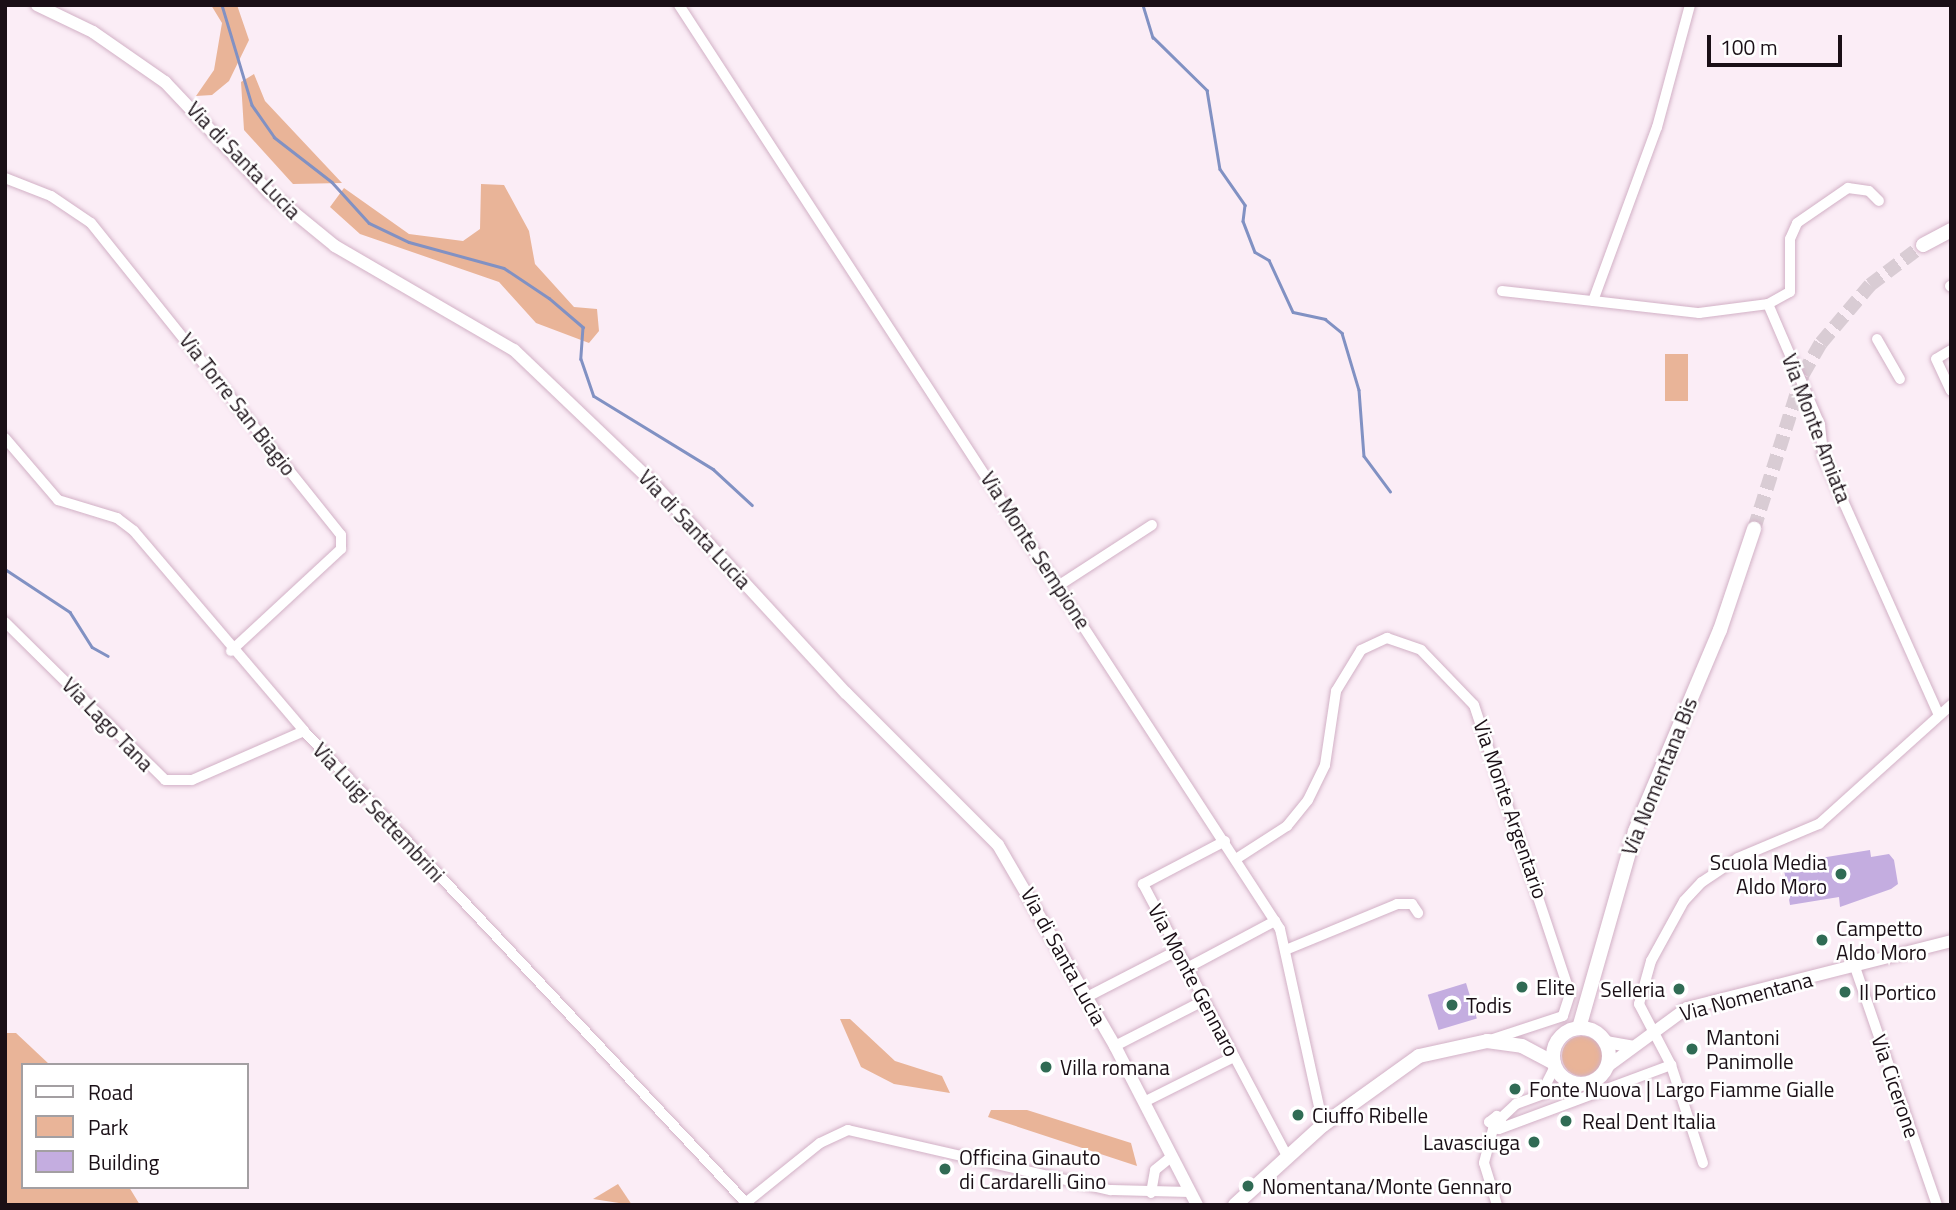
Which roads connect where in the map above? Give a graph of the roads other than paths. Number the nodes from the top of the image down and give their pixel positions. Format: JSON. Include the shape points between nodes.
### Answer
{"nodes":[{"id":1,"x":37,"y":5,"type":"edge"},
{"id":2,"x":679,"y":5,"type":"edge"},
{"id":3,"x":1690,"y":5,"type":"edge"},
{"id":4,"x":5,"y":178,"type":"edge"},
{"id":5,"x":1879,"y":201,"type":"dead end"},
{"id":6,"x":1951,"y":230,"type":"edge"},
{"id":7,"x":1923,"y":245,"type":"tunnel mouth"},
{"id":8,"x":1502,"y":291,"type":"dead end"},
{"id":9,"x":1593,"y":301,"type":"junction"},
{"id":10,"x":1768,"y":304,"type":"junction"},
{"id":11,"x":1877,"y":339,"type":"dead end"},
{"id":12,"x":1951,"y":350,"type":"edge"},
{"id":13,"x":1900,"y":379,"type":"dead end"},
{"id":14,"x":1951,"y":391,"type":"edge"},
{"id":15,"x":5,"y":438,"type":"edge"},
{"id":16,"x":1152,"y":525,"type":"dead end"},
{"id":17,"x":1754,"y":529,"type":"tunnel mouth"},
{"id":18,"x":1058,"y":586,"type":"junction"},
{"id":19,"x":5,"y":622,"type":"edge"},
{"id":20,"x":231,"y":651,"type":"junction"},
{"id":21,"x":1951,"y":705,"type":"edge"},
{"id":22,"x":1938,"y":713,"type":"junction"},
{"id":23,"x":304,"y":731,"type":"junction"},
{"id":24,"x":1225,"y":841,"type":"junction"},
{"id":25,"x":1236,"y":859,"type":"junction"},
{"id":26,"x":1418,"y":913,"type":"dead end"},
{"id":27,"x":1275,"y":921,"type":"junction"},
{"id":28,"x":1951,"y":941,"type":"edge"},
{"id":29,"x":1288,"y":949,"type":"junction"},
{"id":30,"x":1178,"y":950,"type":"junction"},
{"id":31,"x":1855,"y":967,"type":"junction"},
{"id":32,"x":1187,"y":968,"type":"junction"},
{"id":33,"x":1087,"y":997,"type":"junction"},
{"id":34,"x":1205,"y":1000,"type":"junction"},
{"id":35,"x":1579,"y":1028,"type":"junction"},
{"id":36,"x":1652,"y":1031,"type":"junction"},
{"id":37,"x":1559,"y":1038,"type":"junction"},
{"id":38,"x":1487,"y":1041,"type":"junction"},
{"id":39,"x":1606,"y":1042,"type":"junction"},
{"id":40,"x":1115,"y":1046,"type":"junction"},
{"id":41,"x":1522,"y":1046,"type":"junction"},
{"id":42,"x":1633,"y":1047,"type":"junction"},
{"id":43,"x":1234,"y":1057,"type":"junction"},
{"id":44,"x":1554,"y":1065,"type":"junction"},
{"id":45,"x":1671,"y":1065,"type":"junction"},
{"id":46,"x":1608,"y":1066,"type":"junction"},
{"id":47,"x":1574,"y":1083,"type":"junction"},
{"id":48,"x":1542,"y":1091,"type":"junction"},
{"id":49,"x":1144,"y":1102,"type":"junction"},
{"id":50,"x":1499,"y":1124,"type":"junction"},
{"id":51,"x":1323,"y":1125,"type":"junction"},
{"id":52,"x":1172,"y":1156,"type":"junction"},
{"id":53,"x":1288,"y":1158,"type":"junction"},
{"id":54,"x":1703,"y":1163,"type":"dead end"},
{"id":55,"x":1190,"y":1192,"type":"junction"},
{"id":56,"x":1151,"y":1193,"type":"junction"},
{"id":57,"x":746,"y":1204,"type":"edge"},
{"id":58,"x":1196,"y":1205,"type":"edge"},
{"id":59,"x":1235,"y":1205,"type":"edge"},
{"id":60,"x":1497,"y":1205,"type":"edge"},
{"id":61,"x":1937,"y":1205,"type":"edge"}],
"edges":[{"from":1,"to":33,"type":"street","name":"Via di Santa Lucia","via":[[93,32],[158,76],[270,193],[335,246],[487,332],[580,409],[846,693],[981,825]]},
{"from":2,"to":18,"type":"street","name":"Via Monte Sempione"},
{"from":3,"to":9,"type":"street","via":[[1657,127]]},
{"from":4,"to":20,"type":"street","name":"Via Torre San Biagio","via":[[66,204],[97,229],[341,535],[341,549]]},
{"from":5,"to":10,"type":"street","via":[[1869,191],[1849,188],[1797,223],[1790,239],[1790,292]]},
{"from":6,"to":7,"type":"main road"},
{"from":8,"to":9,"type":"street"},
{"from":9,"to":10,"type":"street","via":[[1694,313]]},
{"from":10,"to":22,"type":"street","name":"Via Monte Amiata","via":[[1821,428],[1823,456]]},
{"from":11,"to":13,"type":"street"},
{"from":12,"to":14,"type":"street","via":[[1936,359]]},
{"from":15,"to":20,"type":"street","name":"Via Luigi Settembrini","via":[[54,498],[117,518],[134,531]]},
{"from":16,"to":18,"type":"street"},
{"from":17,"to":35,"type":"main road","name":"Via Nomentana Bis","via":[[1720,630],[1639,820]]},
{"from":18,"to":24,"type":"street","name":"Via Monte Sempione"},
{"from":19,"to":23,"type":"street","name":"Via Lago Tana","via":[[165,780],[192,780]]},
{"from":20,"to":23,"type":"street","name":"Via Luigi Settembrini"},
{"from":21,"to":22,"type":"street"},
{"from":22,"to":36,"type":"street","via":[[1826,820],[1738,858],[1690,893],[1641,987],[1639,1004]]},
{"from":23,"to":57,"type":"street","name":"Via Luigi Settembrini"},
{"from":24,"to":25,"type":"street","name":"Via Monte Sempione"},
{"from":24,"to":30,"type":"street","name":"Via Monte Gennaro","via":[[1143,884]]},
{"from":25,"to":27,"type":"street","name":"Via Monte Sempione"},
{"from":25,"to":38,"type":"street","name":"Via Monte Argentario","via":[[1284,828],[1308,800],[1325,765],[1336,691],[1361,650],[1387,638],[1421,650],[1474,705],[1570,993],[1563,1016]]},
{"from":26,"to":29,"type":"street","via":[[1410,903],[1397,904]]},
{"from":27,"to":29,"type":"street","name":"Via Monte Sempione"},
{"from":27,"to":32,"type":"street"},
{"from":28,"to":31,"type":"street","name":"Via Nomentana"},
{"from":29,"to":51,"type":"street","name":"Via Monte Sempione"},
{"from":30,"to":32,"type":"street","name":"Via Monte Gennaro"},
{"from":30,"to":33,"type":"street"},
{"from":31,"to":36,"type":"street","name":"Via Nomentana","via":[[1695,1005]]},
{"from":31,"to":61,"type":"street","name":"Via Cicerone"},
{"from":32,"to":34,"type":"street","name":"Via Monte Gennaro"},
{"from":33,"to":40,"type":"street","name":"Via di Santa Lucia"},
{"from":34,"to":40,"type":"street"},
{"from":34,"to":43,"type":"street","name":"Via Monte Gennaro"},
{"from":35,"to":37,"type":"main road"},
{"from":35,"to":39,"type":"main road"},
{"from":36,"to":42,"type":"street","name":"Via Nomentana"},
{"from":36,"to":45,"type":"street"},
{"from":37,"to":41,"type":"main road"},
{"from":37,"to":44,"type":"main road"},
{"from":38,"to":41,"type":"main road"},
{"from":38,"to":51,"type":"main road","via":[[1419,1056]]},
{"from":39,"to":42,"type":"street"},
{"from":39,"to":46,"type":"main road"},
{"from":40,"to":49,"type":"street","name":"Via di Santa Lucia"},
{"from":41,"to":44,"type":"main road"},
{"from":42,"to":46,"type":"street","name":"Via Nomentana"},
{"from":43,"to":49,"type":"street"},
{"from":43,"to":53,"type":"street","name":"Via Monte Gennaro"},
{"from":44,"to":47,"type":"main road"},
{"from":44,"to":48,"type":"street"},
{"from":45,"to":50,"type":"street","via":[[1590,1100]]},
{"from":45,"to":54,"type":"street"},
{"from":46,"to":47,"type":"main road","via":[[1594,1081]]},
{"from":47,"to":48,"type":"street"},
{"from":48,"to":50,"type":"street"},
{"from":49,"to":52,"type":"street","name":"Via di Santa Lucia"},
{"from":50,"to":60,"type":"street","via":[[1484,1163]]},
{"from":51,"to":53,"type":"main road"},
{"from":52,"to":55,"type":"street","name":"Via di Santa Lucia"},
{"from":52,"to":56,"type":"street","via":[[1155,1170]]},
{"from":53,"to":59,"type":"main road"},
{"from":55,"to":56,"type":"street"},
{"from":55,"to":58,"type":"street","name":"Via di Santa Lucia"},
{"from":56,"to":57,"type":"street","via":[[1095,1187],[848,1130],[820,1143]]}]}
